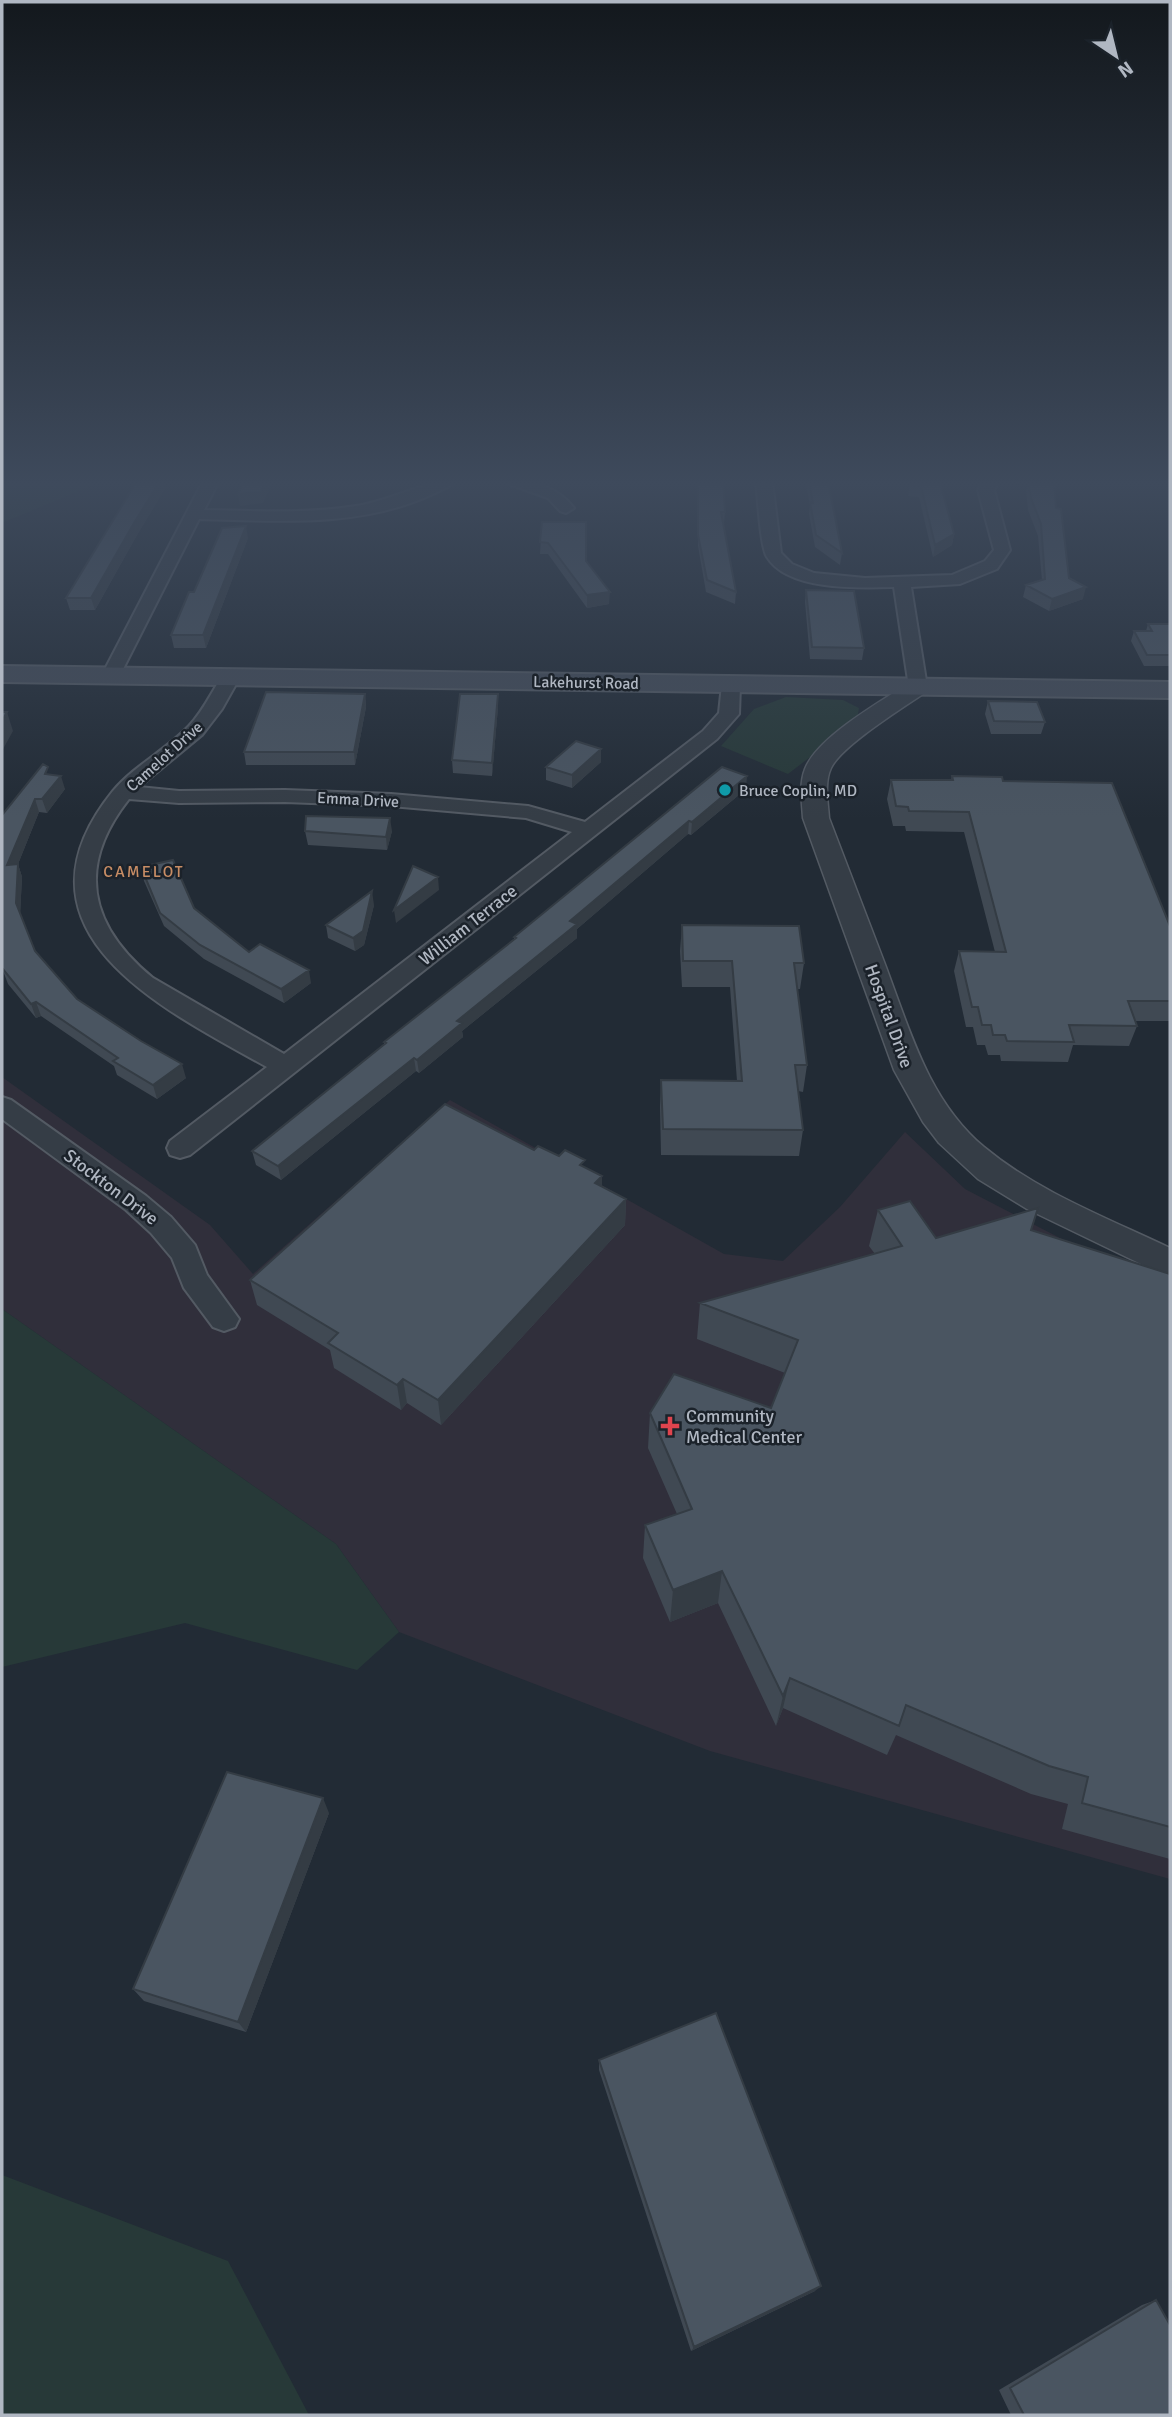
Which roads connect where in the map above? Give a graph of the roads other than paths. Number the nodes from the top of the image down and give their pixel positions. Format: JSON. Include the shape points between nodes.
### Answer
{"nodes":[{"id":1,"x":153,"y":594,"type":"edge"},
{"id":2,"x":904,"y":594,"type":"edge"},
{"id":3,"x":2,"y":674,"type":"edge"},
{"id":4,"x":111,"y":676,"type":"junction"},
{"id":5,"x":231,"y":677,"type":"junction"},
{"id":6,"x":731,"y":685,"type":"junction"},
{"id":7,"x":840,"y":687,"type":"junction"},
{"id":8,"x":918,"y":687,"type":"junction"},
{"id":9,"x":1170,"y":690,"type":"edge"},
{"id":10,"x":884,"y":713,"type":"junction"},
{"id":11,"x":123,"y":792,"type":"junction"},
{"id":12,"x":590,"y":830,"type":"junction"},
{"id":13,"x":286,"y":1066,"type":"junction"},
{"id":14,"x":2,"y":1106,"type":"edge"},
{"id":15,"x":180,"y":1148,"type":"dead end"},
{"id":16,"x":1170,"y":1264,"type":"edge"},
{"id":17,"x":224,"y":1319,"type":"dead end"}],
"edges":[{"from":1,"to":4,"type":"street"},
{"from":2,"to":8,"type":"street"},
{"from":3,"to":4,"type":"main road","name":"Lakehurst Road"},
{"from":4,"to":5,"type":"main road","name":"Lakehurst Road"},
{"from":5,"to":6,"type":"main road","name":"Lakehurst Road"},
{"from":5,"to":11,"type":"street","name":"Camelot Drive","via":[[195,732]]},
{"from":6,"to":7,"type":"main road","name":"Lakehurst Road"},
{"from":6,"to":12,"type":"street","name":"William Terrace","via":[[731,707],[719,726]]},
{"from":7,"to":8,"type":"main road","name":"Lakehurst Road"},
{"from":7,"to":10,"type":"main road","via":[[868,699]]},
{"from":8,"to":9,"type":"main road","name":"Lakehurst Road"},
{"from":8,"to":10,"type":"street","name":"Hospital Drive"},
{"from":10,"to":16,"type":"street","name":"Hospital Drive","via":[[820,764],[815,781],[816,818],[912,1078],[940,1123],[970,1155],[1045,1202]]},
{"from":11,"to":12,"type":"street","name":"Emma Drive","via":[[179,797],[327,796],[441,804],[528,812]]},
{"from":11,"to":13,"type":"street","name":"Camelot Drive","via":[[95,832],[85,872],[88,910],[107,947],[119,964],[159,996]]},
{"from":12,"to":13,"type":"street","name":"William Terrace"},
{"from":13,"to":15,"type":"street","name":"William Terrace"},
{"from":14,"to":17,"type":"street","name":"Stockton Drive","via":[[161,1224],[185,1253],[194,1280]]}]}
